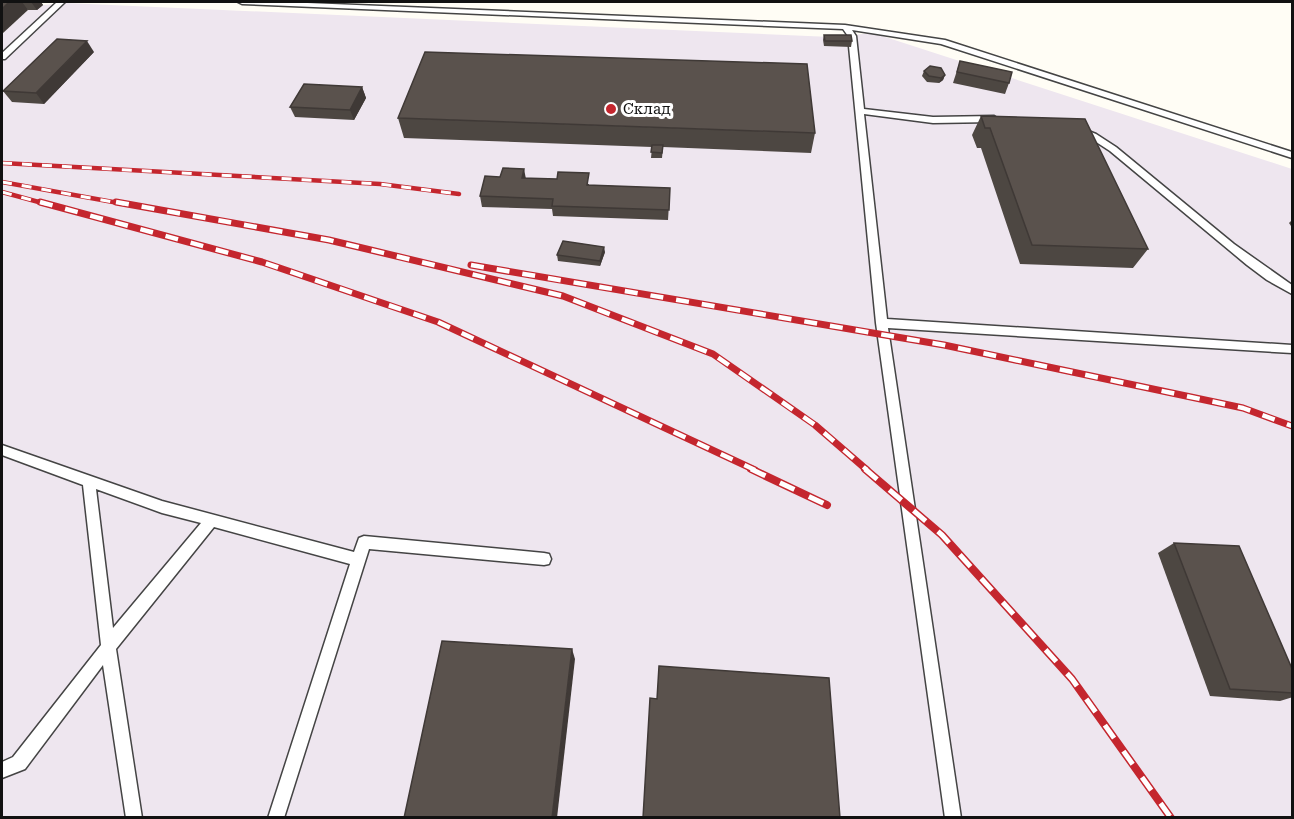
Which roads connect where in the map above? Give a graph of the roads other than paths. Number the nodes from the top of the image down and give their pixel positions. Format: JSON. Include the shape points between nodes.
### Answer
{"nodes":[{"id":1,"x":61,"y":2,"type":"edge"},
{"id":2,"x":242,"y":2,"type":"edge"},
{"id":3,"x":368,"y":2,"type":"edge"},
{"id":4,"x":353,"y":6,"type":"junction"},
{"id":5,"x":845,"y":27,"type":"junction"},
{"id":6,"x":2,"y":57,"type":"edge"},
{"id":7,"x":860,"y":111,"type":"junction"},
{"id":8,"x":1004,"y":119,"type":"edge"},
{"id":9,"x":1071,"y":128,"type":"edge"},
{"id":10,"x":1293,"y":155,"type":"edge"},
{"id":11,"x":1293,"y":290,"type":"edge"},
{"id":12,"x":882,"y":323,"type":"junction"},
{"id":13,"x":1293,"y":349,"type":"edge"},
{"id":14,"x":2,"y":450,"type":"edge"},
{"id":15,"x":89,"y":481,"type":"junction"},
{"id":16,"x":212,"y":520,"type":"junction"},
{"id":17,"x":544,"y":559,"type":"dead end"},
{"id":18,"x":358,"y":560,"type":"junction"},
{"id":19,"x":108,"y":646,"type":"junction"},
{"id":20,"x":2,"y":770,"type":"edge"},
{"id":21,"x":134,"y":818,"type":"edge"},
{"id":22,"x":276,"y":818,"type":"edge"},
{"id":23,"x":953,"y":818,"type":"edge"}],
"edges":[{"from":1,"to":6,"type":"lane"},
{"from":2,"to":4,"type":"lane"},
{"from":3,"to":4,"type":"lane"},
{"from":4,"to":5,"type":"lane"},
{"from":5,"to":7,"type":"lane","via":[[852,36]]},
{"from":5,"to":10,"type":"lane","via":[[942,42]]},
{"from":7,"to":8,"type":"lane","via":[[933,120]]},
{"from":7,"to":12,"type":"lane"},
{"from":9,"to":11,"type":"lane","via":[[1092,134],[1269,277]]},
{"from":12,"to":13,"type":"lane"},
{"from":12,"to":23,"type":"lane"},
{"from":14,"to":15,"type":"lane"},
{"from":15,"to":16,"type":"lane"},
{"from":15,"to":19,"type":"lane"},
{"from":16,"to":18,"type":"lane"},
{"from":16,"to":19,"type":"lane"},
{"from":17,"to":18,"type":"lane","via":[[364,542]]},
{"from":18,"to":22,"type":"lane"},
{"from":19,"to":20,"type":"lane","via":[[19,763]]},
{"from":19,"to":21,"type":"lane"}]}
